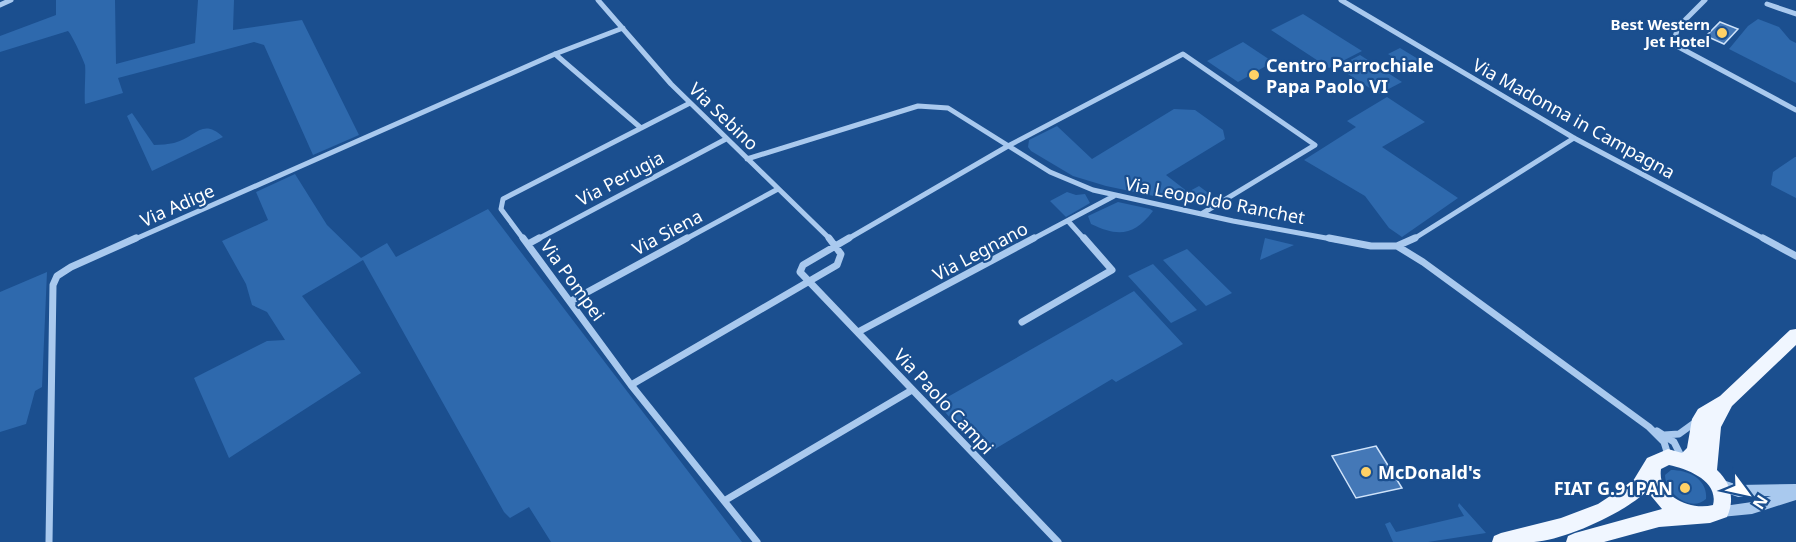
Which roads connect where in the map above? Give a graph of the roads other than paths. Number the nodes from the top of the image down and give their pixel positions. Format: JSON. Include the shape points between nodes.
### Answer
{"nodes":[{"id":1,"x":11,"y":0,"type":"edge"},
{"id":2,"x":598,"y":0,"type":"edge"},
{"id":3,"x":1341,"y":0,"type":"edge"},
{"id":4,"x":1705,"y":0,"type":"edge"},
{"id":5,"x":1767,"y":4,"type":"dead end"},
{"id":6,"x":0,"y":5,"type":"edge"},
{"id":7,"x":1796,"y":14,"type":"edge"},
{"id":8,"x":623,"y":28,"type":"junction"},
{"id":9,"x":555,"y":54,"type":"junction"},
{"id":10,"x":690,"y":103,"type":"junction"},
{"id":11,"x":1796,"y":110,"type":"edge"},
{"id":12,"x":641,"y":128,"type":"junction"},
{"id":13,"x":1574,"y":138,"type":"junction"},
{"id":14,"x":726,"y":139,"type":"junction"},
{"id":15,"x":1008,"y":146,"type":"junction"},
{"id":16,"x":747,"y":159,"type":"junction"},
{"id":17,"x":777,"y":189,"type":"junction"},
{"id":18,"x":1114,"y":196,"type":"junction"},
{"id":19,"x":1203,"y":213,"type":"junction"},
{"id":20,"x":1068,"y":222,"type":"junction"},
{"id":21,"x":528,"y":244,"type":"junction"},
{"id":22,"x":836,"y":245,"type":"junction"},
{"id":23,"x":1397,"y":246,"type":"junction"},
{"id":24,"x":1796,"y":256,"type":"edge"},
{"id":25,"x":807,"y":281,"type":"junction"},
{"id":26,"x":571,"y":301,"type":"junction"},
{"id":27,"x":1022,"y":322,"type":"dead end"},
{"id":28,"x":858,"y":332,"type":"junction"},
{"id":29,"x":1796,"y":335,"type":"edge"},
{"id":30,"x":631,"y":385,"type":"junction"},
{"id":31,"x":912,"y":390,"type":"junction"},
{"id":32,"x":1726,"y":401,"type":"junction"},
{"id":33,"x":1700,"y":419,"type":"junction"},
{"id":34,"x":1649,"y":427,"type":"junction"},
{"id":35,"x":1664,"y":435,"type":"junction"},
{"id":36,"x":1679,"y":459,"type":"junction"},
{"id":37,"x":1650,"y":472,"type":"junction"},
{"id":38,"x":1713,"y":479,"type":"junction"},
{"id":39,"x":1796,"y":492,"type":"edge"},
{"id":40,"x":724,"y":501,"type":"junction"},
{"id":41,"x":1721,"y":511,"type":"junction"},
{"id":42,"x":1698,"y":516,"type":"junction"},
{"id":43,"x":49,"y":542,"type":"edge"},
{"id":44,"x":757,"y":542,"type":"edge"},
{"id":45,"x":1058,"y":542,"type":"edge"},
{"id":46,"x":1501,"y":542,"type":"edge"},
{"id":47,"x":1575,"y":542,"type":"edge"}],
"edges":[{"from":1,"to":6,"type":"street"},
{"from":2,"to":8,"type":"street","name":"Via Sebino"},
{"from":3,"to":13,"type":"street","name":"Via Madonna in Campagna"},
{"from":4,"to":11,"type":"street","via":[[1678,27],[1673,44]]},
{"from":5,"to":7,"type":"street"},
{"from":8,"to":9,"type":"street","name":"Via Adige"},
{"from":8,"to":10,"type":"street","name":"Via Sebino"},
{"from":9,"to":12,"type":"street"},
{"from":9,"to":43,"type":"street","name":"Via Adige","via":[[57,276],[53,285]]},
{"from":10,"to":12,"type":"street","name":"Via Pompei"},
{"from":10,"to":14,"type":"street","name":"Via Sebino"},
{"from":12,"to":21,"type":"street","name":"Via Pompei","via":[[503,199],[501,209]]},
{"from":13,"to":23,"type":"street"},
{"from":13,"to":24,"type":"street","name":"Via Madonna in Campagna"},
{"from":14,"to":16,"type":"street","name":"Via Sebino"},
{"from":14,"to":21,"type":"street","name":"Via Perugia"},
{"from":15,"to":16,"type":"street","name":"Via Leopoldo Ranchet","via":[[948,108],[918,106]]},
{"from":15,"to":18,"type":"street","name":"Via Leopoldo Ranchet","via":[[1070,182]]},
{"from":15,"to":19,"type":"street","via":[[1183,54],[1315,145]]},
{"from":15,"to":22,"type":"street"},
{"from":16,"to":17,"type":"street","name":"Via Sebino"},
{"from":17,"to":22,"type":"street","name":"Via Sebino"},
{"from":17,"to":26,"type":"street","name":"Via Siena"},
{"from":18,"to":19,"type":"street","name":"Via Leopoldo Ranchet"},
{"from":18,"to":20,"type":"street","name":"Via Legnano"},
{"from":19,"to":23,"type":"street","name":"Via Leopoldo Ranchet","via":[[1371,246]]},
{"from":20,"to":27,"type":"street","via":[[1112,270]]},
{"from":20,"to":28,"type":"street","name":"Via Legnano"},
{"from":21,"to":26,"type":"street","name":"Via Pompei"},
{"from":22,"to":25,"type":"street","via":[[841,254],[837,265]]},
{"from":22,"to":25,"type":"street","via":[[803,265],[800,272]]},
{"from":23,"to":34,"type":"street"},
{"from":25,"to":28,"type":"street","name":"Via Paolo Campi"},
{"from":25,"to":30,"type":"street"},
{"from":26,"to":30,"type":"street","name":"Via Pompei"},
{"from":28,"to":31,"type":"street","name":"Via Paolo Campi"},
{"from":29,"to":32,"type":"main road"},
{"from":30,"to":40,"type":"street","name":"Via Pompei"},
{"from":31,"to":40,"type":"street"},
{"from":31,"to":45,"type":"street","name":"Via Paolo Campi"},
{"from":32,"to":33,"type":"main road"},
{"from":32,"to":38,"type":"main road","via":[[1713,427]]},
{"from":33,"to":35,"type":"street","via":[[1679,434]]},
{"from":33,"to":36,"type":"main road","via":[[1695,451]]},
{"from":34,"to":35,"type":"street"},
{"from":34,"to":36,"type":"street"},
{"from":35,"to":36,"type":"street","via":[[1677,446]]},
{"from":36,"to":37,"type":"main road","via":[[1653,464]]},
{"from":36,"to":38,"type":"main road"},
{"from":37,"to":42,"type":"main road","via":[[1664,499]]},
{"from":37,"to":46,"type":"main road","via":[[1631,494],[1603,509]]},
{"from":38,"to":39,"type":"street","via":[[1730,490]]},
{"from":38,"to":41,"type":"main road","via":[[1723,500]]},
{"from":39,"to":41,"type":"street","via":[[1752,508]]},
{"from":40,"to":44,"type":"street","name":"Via Pompei"},
{"from":41,"to":42,"type":"main road"},
{"from":42,"to":47,"type":"main road","via":[[1652,518]]}]}
